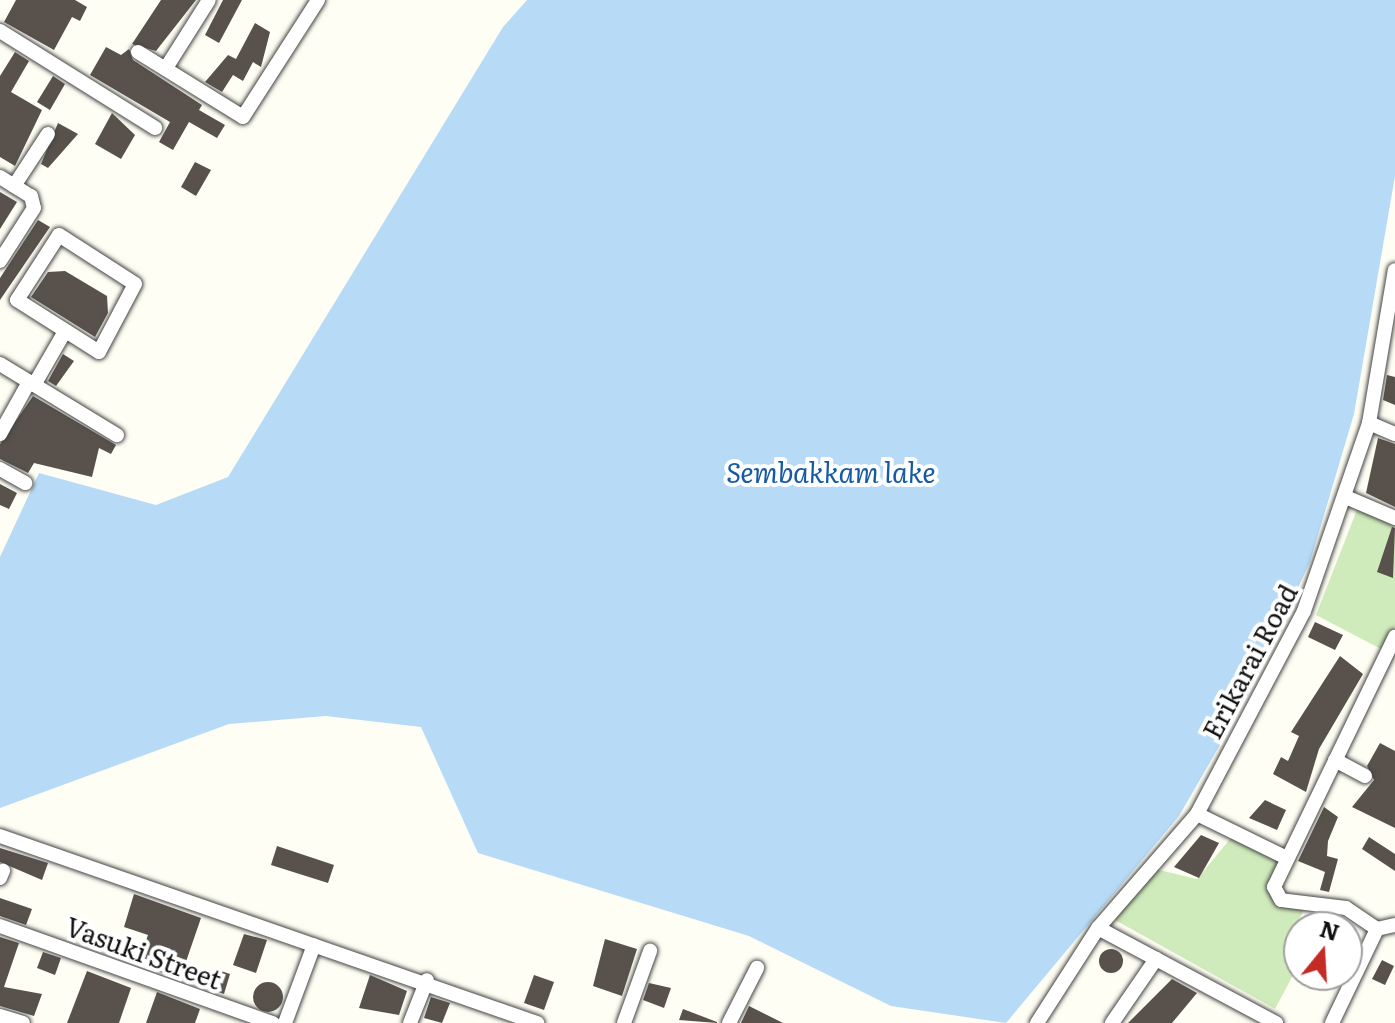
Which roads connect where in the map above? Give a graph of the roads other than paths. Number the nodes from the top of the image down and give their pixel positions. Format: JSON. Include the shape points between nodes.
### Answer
{"nodes":[{"id":1,"x":209,"y":0,"type":"edge"},
{"id":2,"x":318,"y":0,"type":"edge"},
{"id":3,"x":2,"y":37,"type":"edge"},
{"id":4,"x":138,"y":52,"type":"dead end"},
{"id":5,"x":166,"y":68,"type":"junction"},
{"id":6,"x":155,"y":128,"type":"dead end"},
{"id":7,"x":48,"y":134,"type":"dead end"},
{"id":8,"x":0,"y":177,"type":"edge"},
{"id":9,"x":14,"y":186,"type":"junction"},
{"id":10,"x":0,"y":261,"type":"edge"},
{"id":11,"x":1395,"y":270,"type":"edge"},
{"id":12,"x":64,"y":333,"type":"junction"},
{"id":13,"x":1380,"y":363,"type":"junction"},
{"id":14,"x":0,"y":364,"type":"edge"},
{"id":15,"x":1395,"y":369,"type":"edge"},
{"id":16,"x":31,"y":384,"type":"junction"},
{"id":17,"x":1369,"y":423,"type":"junction"},
{"id":18,"x":0,"y":434,"type":"edge"},
{"id":19,"x":1395,"y":434,"type":"edge"},
{"id":20,"x":117,"y":435,"type":"dead end"},
{"id":21,"x":0,"y":469,"type":"edge"},
{"id":22,"x":25,"y":483,"type":"dead end"},
{"id":23,"x":1348,"y":498,"type":"junction"},
{"id":24,"x":1395,"y":518,"type":"edge"},
{"id":25,"x":1395,"y":637,"type":"edge"},
{"id":26,"x":1335,"y":760,"type":"junction"},
{"id":27,"x":1365,"y":776,"type":"dead end"},
{"id":28,"x":1197,"y":814,"type":"junction"},
{"id":29,"x":0,"y":836,"type":"edge"},
{"id":30,"x":1287,"y":858,"type":"junction"},
{"id":31,"x":1395,"y":925,"type":"edge"},
{"id":32,"x":0,"y":926,"type":"edge"},
{"id":33,"x":1098,"y":928,"type":"junction"},
{"id":34,"x":1377,"y":929,"type":"junction"},
{"id":35,"x":314,"y":945,"type":"junction"},
{"id":36,"x":650,"y":951,"type":"dead end"},
{"id":37,"x":1156,"y":959,"type":"junction"},
{"id":38,"x":757,"y":968,"type":"dead end"},
{"id":39,"x":427,"y":980,"type":"junction"},
{"id":40,"x":0,"y":1016,"type":"edge"},
{"id":41,"x":531,"y":1022,"type":"edge"},
{"id":42,"x":1272,"y":1022,"type":"edge"},
{"id":43,"x":23,"y":1023,"type":"edge"},
{"id":44,"x":273,"y":1023,"type":"edge"},
{"id":45,"x":285,"y":1023,"type":"edge"},
{"id":46,"x":410,"y":1023,"type":"edge"},
{"id":47,"x":624,"y":1023,"type":"edge"},
{"id":48,"x":729,"y":1023,"type":"edge"},
{"id":49,"x":1037,"y":1023,"type":"edge"},
{"id":50,"x":1112,"y":1023,"type":"edge"},
{"id":51,"x":1332,"y":1023,"type":"edge"}],
"edges":[{"from":1,"to":5,"type":"street"},
{"from":2,"to":5,"type":"street","via":[[243,117]]},
{"from":3,"to":6,"type":"street"},
{"from":4,"to":5,"type":"street"},
{"from":7,"to":9,"type":"street"},
{"from":8,"to":9,"type":"street"},
{"from":9,"to":10,"type":"street","via":[[34,208]]},
{"from":11,"to":13,"type":"street","name":"Erikarai Road"},
{"from":12,"to":12,"type":"street","via":[[99,352],[135,284],[59,235],[17,300]]},
{"from":12,"to":16,"type":"street"},
{"from":13,"to":15,"type":"street"},
{"from":13,"to":17,"type":"street","name":"Erikarai Road"},
{"from":14,"to":16,"type":"street"},
{"from":16,"to":18,"type":"street"},
{"from":16,"to":20,"type":"street"},
{"from":17,"to":19,"type":"street"},
{"from":17,"to":23,"type":"street","name":"Erikarai Road"},
{"from":21,"to":22,"type":"street"},
{"from":23,"to":24,"type":"street"},
{"from":23,"to":28,"type":"street","name":"Erikarai Road","via":[[1304,611]]},
{"from":25,"to":26,"type":"street"},
{"from":26,"to":27,"type":"street"},
{"from":26,"to":30,"type":"street"},
{"from":28,"to":30,"type":"street"},
{"from":28,"to":33,"type":"street","name":"Erikarai Road"},
{"from":29,"to":35,"type":"street"},
{"from":30,"to":34,"type":"street","via":[[1274,887],[1281,900],[1346,908]]},
{"from":31,"to":34,"type":"street"},
{"from":32,"to":44,"type":"street","name":"Vasuki Street"},
{"from":33,"to":37,"type":"street"},
{"from":33,"to":49,"type":"street","name":"Erikarai Road"},
{"from":34,"to":51,"type":"street"},
{"from":35,"to":39,"type":"street"},
{"from":35,"to":45,"type":"street"},
{"from":36,"to":47,"type":"street"},
{"from":37,"to":42,"type":"street"},
{"from":37,"to":50,"type":"street"},
{"from":38,"to":48,"type":"street"},
{"from":39,"to":41,"type":"street"},
{"from":39,"to":46,"type":"street"},
{"from":40,"to":43,"type":"street"}]}
